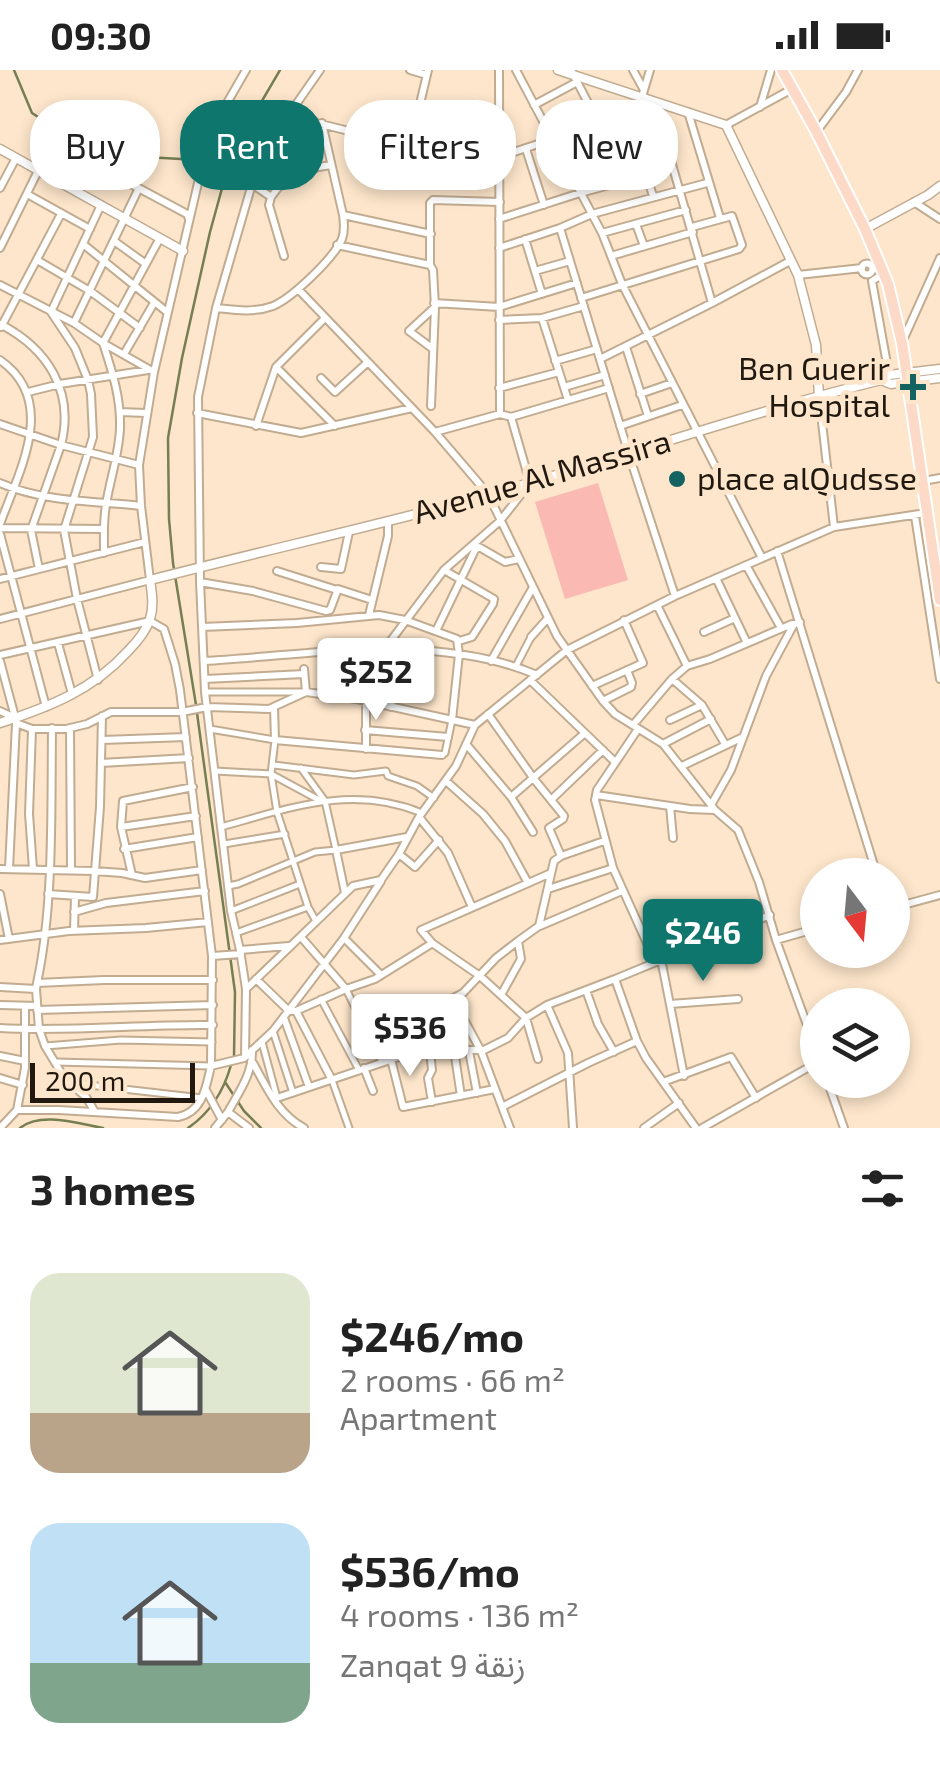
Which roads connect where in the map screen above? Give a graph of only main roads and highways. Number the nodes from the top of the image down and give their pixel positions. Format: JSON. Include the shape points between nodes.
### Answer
{"nodes":[{"id":1,"x":782,"y":70,"type":"edge"},
{"id":2,"x":937,"y":566,"type":"edge"},
{"id":3,"x":940,"y":596,"type":"edge"}],
"edges":[{"from":1,"to":2,"type":"main road","via":[[865,229],[892,298],[922,481],[920,514]]},
{"from":2,"to":3,"type":"main road"}]}
